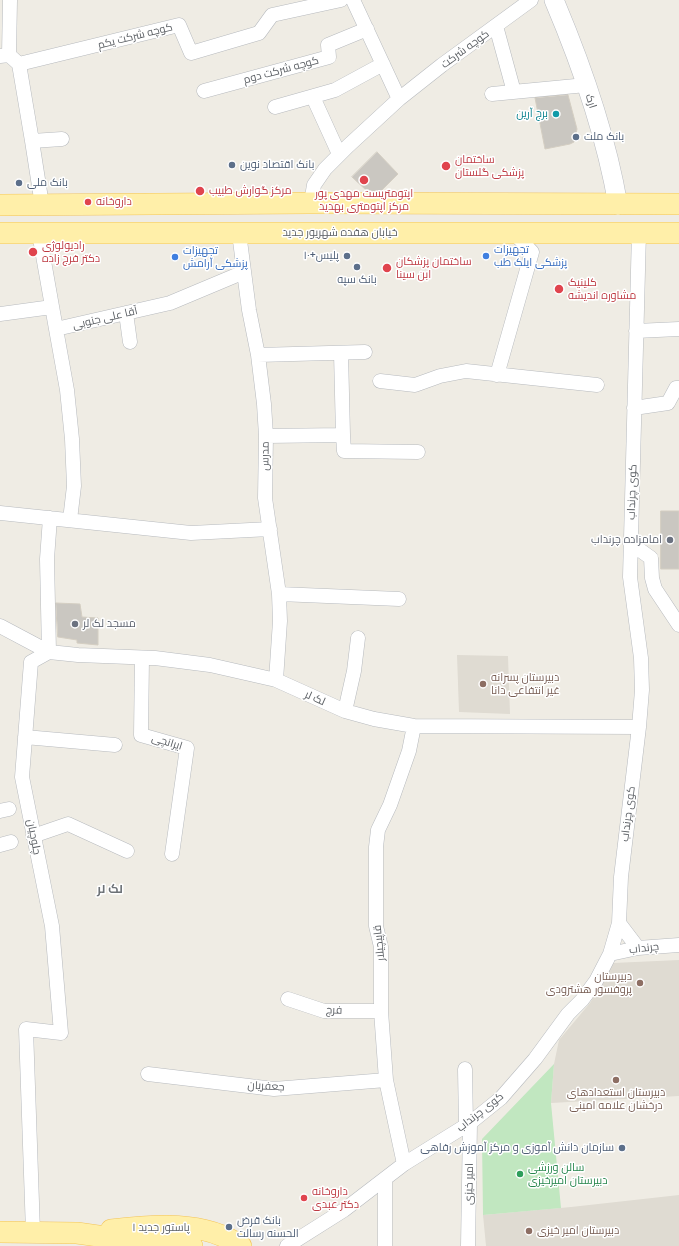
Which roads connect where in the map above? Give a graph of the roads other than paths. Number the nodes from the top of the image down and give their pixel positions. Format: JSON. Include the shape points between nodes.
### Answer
{"nodes":[{"id":1,"x":10,"y":0,"type":"edge"},
{"id":2,"x":341,"y":0,"type":"edge"},
{"id":3,"x":353,"y":0,"type":"edge"},
{"id":4,"x":531,"y":0,"type":"edge"},
{"id":5,"x":554,"y":0,"type":"edge"},
{"id":6,"x":496,"y":26,"type":"junction"},
{"id":7,"x":367,"y":29,"type":"junction"},
{"id":8,"x":9,"y":58,"type":"edge"},
{"id":9,"x":383,"y":64,"type":"junction"},
{"id":10,"x":586,"y":84,"type":"junction"},
{"id":11,"x":204,"y":91,"type":"dead end"},
{"id":12,"x":514,"y":92,"type":"junction"},
{"id":13,"x":492,"y":94,"type":"dead end"},
{"id":14,"x":313,"y":97,"type":"junction"},
{"id":15,"x":399,"y":99,"type":"junction"},
{"id":16,"x":275,"y":107,"type":"dead end"},
{"id":17,"x":62,"y":139,"type":"dead end"},
{"id":18,"x":32,"y":141,"type":"junction"},
{"id":19,"x":339,"y":154,"type":"junction"},
{"id":20,"x":311,"y":203,"type":"junction"},
{"id":21,"x":42,"y":204,"type":"junction"},
{"id":22,"x":679,"y":204,"type":"edge"},
{"id":23,"x":0,"y":205,"type":"edge"},
{"id":24,"x":618,"y":205,"type":"junction"},
{"id":25,"x":639,"y":232,"type":"junction"},
{"id":26,"x":0,"y":233,"type":"edge"},
{"id":27,"x":39,"y":233,"type":"junction"},
{"id":28,"x":240,"y":233,"type":"junction"},
{"id":29,"x":514,"y":233,"type":"junction"},
{"id":30,"x":679,"y":233,"type":"edge"},
{"id":31,"x":244,"y":272,"type":"junction"},
{"id":32,"x":52,"y":307,"type":"junction"},
{"id":33,"x":0,"y":314,"type":"edge"},
{"id":34,"x":126,"y":314,"type":"junction"},
{"id":35,"x":56,"y":329,"type":"junction"},
{"id":36,"x":679,"y":329,"type":"edge"},
{"id":37,"x":636,"y":330,"type":"junction"},
{"id":38,"x":130,"y":342,"type":"dead end"},
{"id":39,"x":365,"y":352,"type":"dead end"},
{"id":40,"x":341,"y":353,"type":"junction"},
{"id":41,"x":258,"y":355,"type":"junction"},
{"id":42,"x":497,"y":374,"type":"junction"},
{"id":43,"x":380,"y":380,"type":"dead end"},
{"id":44,"x":597,"y":384,"type":"dead end"},
{"id":45,"x":679,"y":388,"type":"edge"},
{"id":46,"x":634,"y":408,"type":"junction"},
{"id":47,"x":343,"y":435,"type":"junction"},
{"id":48,"x":266,"y":436,"type":"junction"},
{"id":49,"x":418,"y":452,"type":"dead end"},
{"id":50,"x":0,"y":512,"type":"edge"},
{"id":51,"x":50,"y":518,"type":"junction"},
{"id":52,"x":70,"y":520,"type":"junction"},
{"id":53,"x":270,"y":529,"type":"junction"},
{"id":54,"x":630,"y":543,"type":"junction"},
{"id":55,"x":279,"y":594,"type":"junction"},
{"id":56,"x":399,"y":599,"type":"dead end"},
{"id":57,"x":679,"y":625,"type":"edge"},
{"id":58,"x":0,"y":626,"type":"edge"},
{"id":59,"x":358,"y":638,"type":"dead end"},
{"id":60,"x":49,"y":652,"type":"junction"},
{"id":61,"x":142,"y":658,"type":"junction"},
{"id":62,"x":276,"y":680,"type":"junction"},
{"id":63,"x":345,"y":711,"type":"junction"},
{"id":64,"x":414,"y":726,"type":"junction"},
{"id":65,"x":639,"y":727,"type":"junction"},
{"id":66,"x":25,"y":737,"type":"junction"},
{"id":67,"x":115,"y":745,"type":"dead end"},
{"id":68,"x":33,"y":836,"type":"junction"},
{"id":69,"x":128,"y":851,"type":"dead end"},
{"id":70,"x":172,"y":854,"type":"dead end"},
{"id":71,"x":619,"y":923,"type":"junction"},
{"id":72,"x":679,"y":945,"type":"edge"},
{"id":73,"x":638,"y":948,"type":"junction"},
{"id":74,"x":610,"y":954,"type":"junction"},
{"id":75,"x":288,"y":999,"type":"dead end"},
{"id":76,"x":381,"y":1011,"type":"junction"},
{"id":77,"x":465,"y":1070,"type":"dead end"},
{"id":78,"x":148,"y":1074,"type":"dead end"},
{"id":79,"x":386,"y":1080,"type":"junction"},
{"id":80,"x":468,"y":1124,"type":"junction"},
{"id":81,"x":404,"y":1164,"type":"junction"},
{"id":82,"x":385,"y":1179,"type":"junction"},
{"id":83,"x":0,"y":1232,"type":"edge"},
{"id":84,"x":33,"y":1232,"type":"junction"},
{"id":85,"x":77,"y":1233,"type":"junction"},
{"id":86,"x":192,"y":1246,"type":"edge"},
{"id":87,"x":241,"y":1246,"type":"edge"},
{"id":88,"x":287,"y":1246,"type":"edge"},
{"id":89,"x":384,"y":1246,"type":"edge"},
{"id":90,"x":468,"y":1246,"type":"edge"}],
"edges":[{"from":1,"to":8,"type":"street"},
{"from":2,"to":8,"type":"street","name":"کوچه شرکت یکم","via":[[272,15],[259,33],[191,53],[179,25]]},
{"from":3,"to":7,"type":"street"},
{"from":4,"to":6,"type":"street","name":"کوچه شرکت"},
{"from":5,"to":10,"type":"main road","name":"ارک"},
{"from":6,"to":12,"type":"street"},
{"from":6,"to":15,"type":"street","name":"کوچه شرکت"},
{"from":7,"to":9,"type":"street"},
{"from":7,"to":11,"type":"street","name":"کوچه شرکت دوم","via":[[328,45],[329,57]]},
{"from":8,"to":18,"type":"street"},
{"from":9,"to":14,"type":"street","via":[[336,90]]},
{"from":9,"to":15,"type":"street"},
{"from":10,"to":12,"type":"street"},
{"from":10,"to":24,"type":"main road","name":"ارک","via":[[607,150]]},
{"from":12,"to":13,"type":"street"},
{"from":14,"to":16,"type":"street"},
{"from":14,"to":19,"type":"street"},
{"from":15,"to":19,"type":"street","name":"کوچه شرکت"},
{"from":17,"to":18,"type":"street"},
{"from":18,"to":21,"type":"street"},
{"from":19,"to":20,"type":"street","name":"کوچه شرکت","via":[[314,185]]},
{"from":20,"to":21,"type":"main road"},
{"from":20,"to":24,"type":"main road"},
{"from":21,"to":23,"type":"main road"},
{"from":22,"to":24,"type":"main road"},
{"from":25,"to":29,"type":"main road","name":"خیابان هفده شهریور جدید"},
{"from":25,"to":30,"type":"main road","name":"خیابان هفده شهریور جدید"},
{"from":25,"to":37,"type":"street","name":"کوی چرنداب"},
{"from":26,"to":27,"type":"main road","name":"خیابان هفده شهریور جدید"},
{"from":27,"to":28,"type":"main road","name":"خیابان هفده شهریور جدید"},
{"from":27,"to":32,"type":"street"},
{"from":28,"to":29,"type":"main road","name":"خیابان هفده شهریور جدید"},
{"from":28,"to":31,"type":"street","name":"مدرس"},
{"from":29,"to":42,"type":"street","via":[[532,252]]},
{"from":31,"to":34,"type":"street","name":"آقا علی جنوبی","via":[[170,303]]},
{"from":31,"to":41,"type":"street","name":"مدرس"},
{"from":32,"to":33,"type":"street"},
{"from":32,"to":35,"type":"street"},
{"from":34,"to":35,"type":"street","name":"آقا علی جنوبی"},
{"from":34,"to":38,"type":"street"},
{"from":35,"to":52,"type":"street","via":[[67,390],[72,439],[74,486]]},
{"from":36,"to":37,"type":"street"},
{"from":37,"to":46,"type":"street","name":"کوی چرنداب"},
{"from":39,"to":40,"type":"street"},
{"from":40,"to":41,"type":"street"},
{"from":40,"to":47,"type":"street"},
{"from":41,"to":48,"type":"street","name":"مدرس"},
{"from":42,"to":43,"type":"street","via":[[466,371],[440,376],[415,385]]},
{"from":42,"to":44,"type":"street"},
{"from":45,"to":46,"type":"street","via":[[676,388],[668,403]]},
{"from":46,"to":54,"type":"street","name":"کوی چرنداب"},
{"from":47,"to":48,"type":"street"},
{"from":47,"to":49,"type":"street","via":[[344,451]]},
{"from":48,"to":53,"type":"street","name":"مدرس","via":[[266,498]]},
{"from":50,"to":51,"type":"street"},
{"from":51,"to":52,"type":"street"},
{"from":51,"to":60,"type":"street","via":[[47,559]]},
{"from":52,"to":53,"type":"street","via":[[191,533]]},
{"from":53,"to":55,"type":"street","name":"مدرس"},
{"from":54,"to":57,"type":"street","via":[[651,558],[652,578],[656,589]]},
{"from":54,"to":65,"type":"street","name":"کوی چرنداب","via":[[630,577],[641,658]]},
{"from":55,"to":56,"type":"street"},
{"from":55,"to":62,"type":"street","name":"مدرس"},
{"from":58,"to":60,"type":"street","name":"لک لر"},
{"from":59,"to":63,"type":"street"},
{"from":60,"to":61,"type":"street","name":"لک لر"},
{"from":60,"to":66,"type":"street","name":"چلوچیان","via":[[31,662]]},
{"from":61,"to":62,"type":"street","name":"لک لر","via":[[210,665]]},
{"from":61,"to":70,"type":"street","name":"ایرانچی","via":[[141,735],[187,748]]},
{"from":62,"to":63,"type":"street","name":"لک لر"},
{"from":63,"to":64,"type":"street","name":"لک لر"},
{"from":64,"to":65,"type":"street","name":"لک لر"},
{"from":64,"to":76,"type":"street","name":"قاپیچیلار","via":[[409,750],[390,805],[378,830],[376,847],[376,926],[381,947]]},
{"from":65,"to":71,"type":"street","name":"کوی چرنداب","via":[[621,877]]},
{"from":66,"to":67,"type":"street"},
{"from":66,"to":68,"type":"street","name":"چلوچیان","via":[[22,777]]},
{"from":68,"to":69,"type":"street","via":[[68,824]]},
{"from":68,"to":84,"type":"street","name":"چلوچیان","via":[[52,926],[61,1033],[26,1030]]},
{"from":71,"to":73,"type":"street"},
{"from":71,"to":74,"type":"street","name":"کوی چرنداب"},
{"from":72,"to":73,"type":"street","name":"چرنداب"},
{"from":73,"to":74,"type":"street","name":"چرنداب"},
{"from":74,"to":80,"type":"street","name":"کوی چرنداب","via":[[582,1000],[568,1014],[535,1059],[501,1098]]},
{"from":75,"to":76,"type":"street","name":"فرج","via":[[324,1011]]},
{"from":76,"to":79,"type":"street","name":"قاپیچیلار"},
{"from":77,"to":80,"type":"street","name":"امیر خیزی"},
{"from":78,"to":79,"type":"street","name":"جعفریان","via":[[274,1089]]},
{"from":79,"to":81,"type":"street","name":"قاپیچیلار"},
{"from":80,"to":81,"type":"street","name":"کوی چرنداب"},
{"from":80,"to":90,"type":"street","name":"امیر خیزی"},
{"from":81,"to":82,"type":"street","name":"کوی چرنداب"},
{"from":82,"to":88,"type":"street","name":"کوی چرنداب","via":[[344,1210]]},
{"from":82,"to":89,"type":"street"},
{"from":83,"to":84,"type":"main road","name":"پاستور جدید ۱"},
{"from":84,"to":85,"type":"main road","name":"پاستور جدید ۱"},
{"from":85,"to":86,"type":"main road","name":"پاستور جدید ۱"},
{"from":85,"to":87,"type":"main road","name":"پاستور جدید ۱","via":[[139,1227],[178,1227],[220,1234]]}]}
